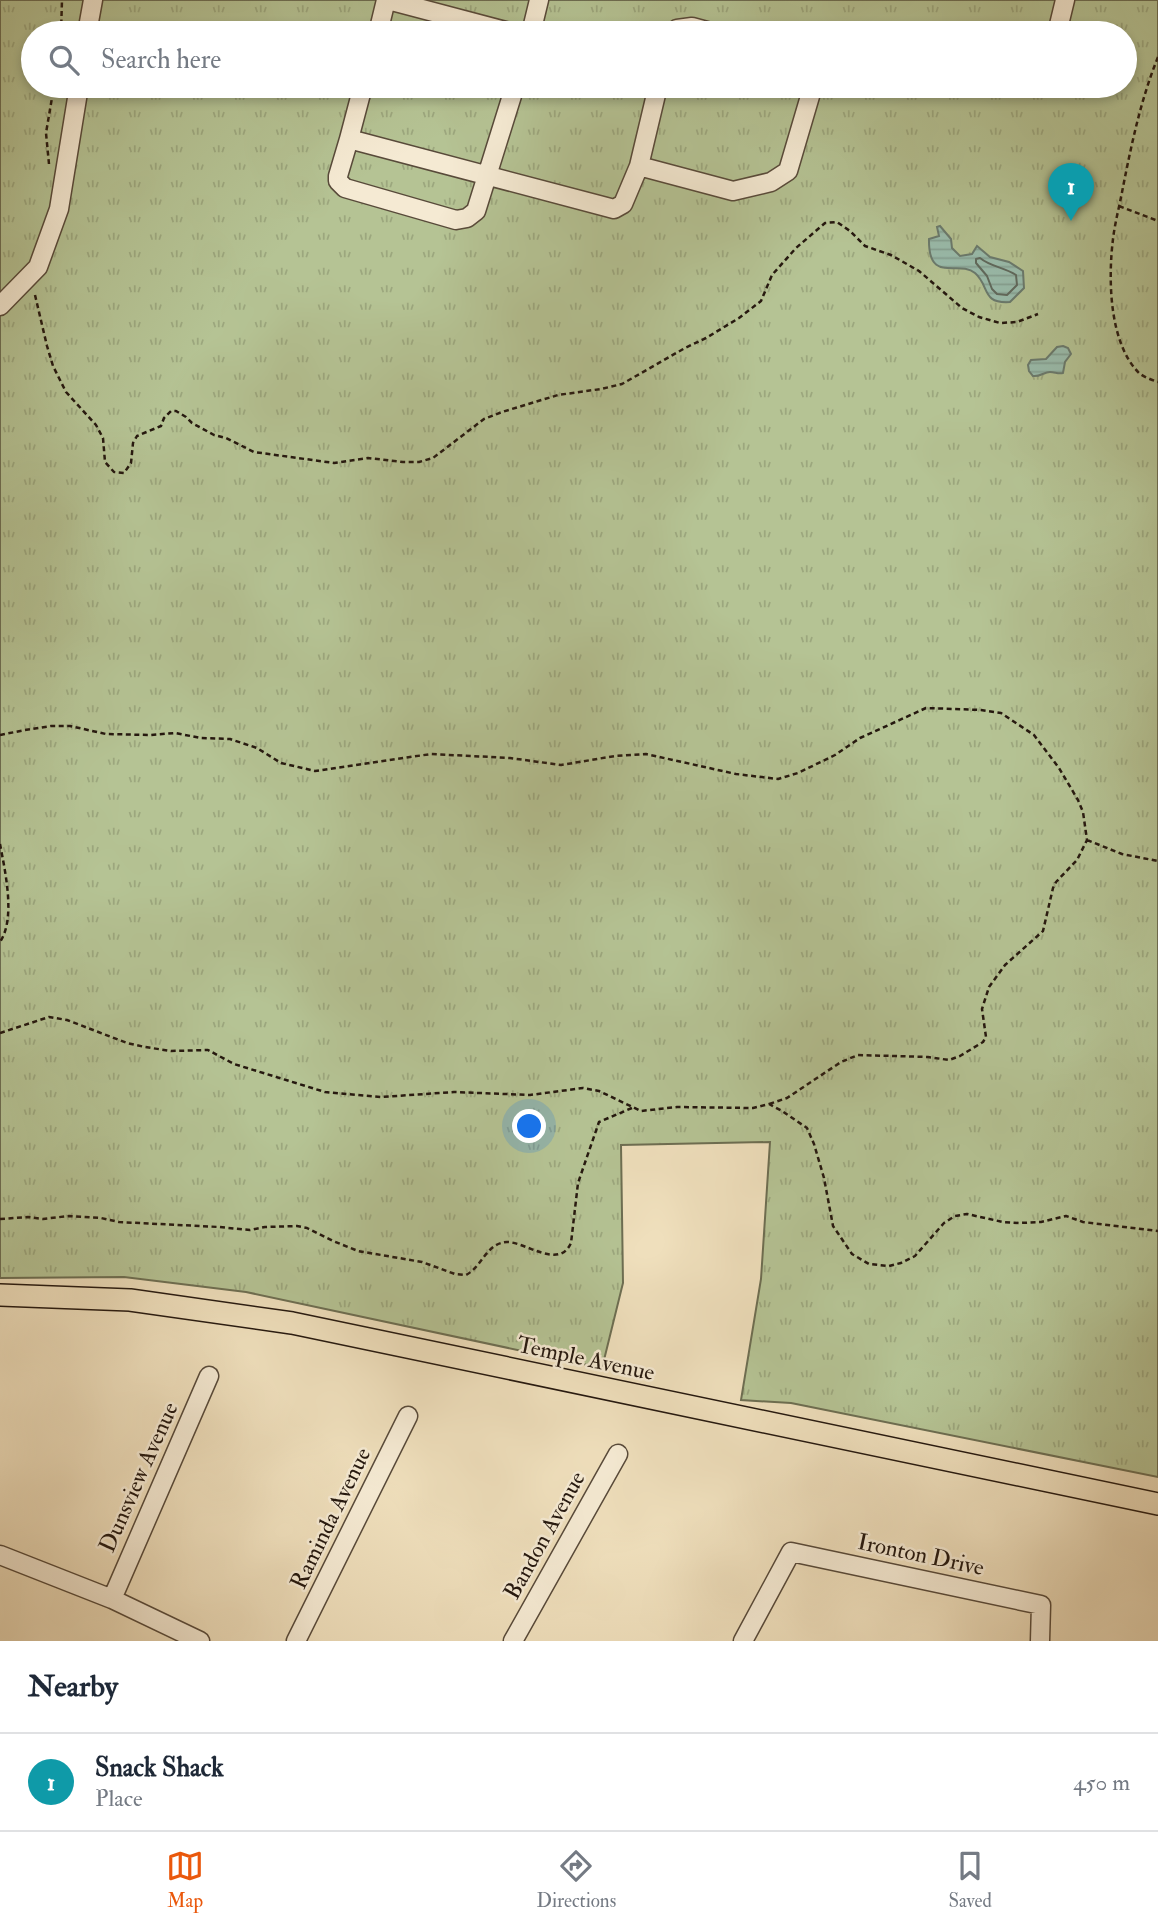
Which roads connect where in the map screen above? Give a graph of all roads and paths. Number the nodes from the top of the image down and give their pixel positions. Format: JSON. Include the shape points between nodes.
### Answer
{"nodes":[{"id":1,"x":62,"y":0,"type":"edge"},
{"id":2,"x":93,"y":0,"type":"edge"},
{"id":3,"x":387,"y":0,"type":"edge"},
{"id":4,"x":539,"y":0,"type":"edge"},
{"id":5,"x":1065,"y":0,"type":"edge"},
{"id":6,"x":61,"y":21,"type":"edge"},
{"id":7,"x":89,"y":21,"type":"edge"},
{"id":8,"x":381,"y":21,"type":"edge"},
{"id":9,"x":467,"y":21,"type":"edge"},
{"id":10,"x":534,"y":21,"type":"edge"},
{"id":11,"x":1060,"y":21,"type":"edge"},
{"id":12,"x":1158,"y":57,"type":"edge"},
{"id":13,"x":52,"y":98,"type":"edge"},
{"id":14,"x":77,"y":98,"type":"edge"},
{"id":15,"x":360,"y":98,"type":"edge"},
{"id":16,"x":511,"y":98,"type":"edge"},
{"id":17,"x":655,"y":98,"type":"edge"},
{"id":18,"x":810,"y":98,"type":"edge"},
{"id":19,"x":349,"y":139,"type":"junction"},
{"id":20,"x":639,"y":166,"type":"junction"},
{"id":21,"x":50,"y":174,"type":"dead end"},
{"id":22,"x":486,"y":175,"type":"junction"},
{"id":23,"x":1119,"y":206,"type":"junction"},
{"id":24,"x":1158,"y":221,"type":"edge"},
{"id":25,"x":38,"y":267,"type":"junction"},
{"id":26,"x":0,"y":306,"type":"edge"},
{"id":27,"x":1038,"y":314,"type":"dead end"},
{"id":28,"x":1158,"y":382,"type":"edge"},
{"id":29,"x":0,"y":735,"type":"edge"},
{"id":30,"x":1087,"y":840,"type":"junction"},
{"id":31,"x":0,"y":844,"type":"edge"},
{"id":32,"x":1158,"y":861,"type":"edge"},
{"id":33,"x":0,"y":942,"type":"edge"},
{"id":34,"x":0,"y":1033,"type":"edge"},
{"id":35,"x":769,"y":1104,"type":"junction"},
{"id":36,"x":632,"y":1108,"type":"junction"},
{"id":37,"x":0,"y":1219,"type":"edge"},
{"id":38,"x":1158,"y":1231,"type":"edge"},
{"id":39,"x":0,"y":1295,"type":"edge"},
{"id":40,"x":209,"y":1376,"type":"dead end"},
{"id":41,"x":408,"y":1416,"type":"dead end"},
{"id":42,"x":618,"y":1454,"type":"dead end"},
{"id":43,"x":1158,"y":1504,"type":"edge"},
{"id":44,"x":0,"y":1555,"type":"edge"},
{"id":45,"x":112,"y":1599,"type":"junction"},
{"id":46,"x":200,"y":1641,"type":"edge"},
{"id":47,"x":296,"y":1641,"type":"edge"},
{"id":48,"x":513,"y":1641,"type":"edge"},
{"id":49,"x":743,"y":1641,"type":"edge"},
{"id":50,"x":1040,"y":1641,"type":"edge"}],
"edges":[{"from":1,"to":6,"type":"path"},
{"from":2,"to":7,"type":"street"},
{"from":3,"to":8,"type":"street"},
{"from":3,"to":9,"type":"street"},
{"from":4,"to":10,"type":"street"},
{"from":5,"to":11,"type":"street"},
{"from":12,"to":23,"type":"path","via":[[1143,98]]},
{"from":13,"to":21,"type":"path","via":[[46,133]]},
{"from":14,"to":25,"type":"street","via":[[59,209]]},
{"from":15,"to":19,"type":"street"},
{"from":16,"to":22,"type":"street"},
{"from":17,"to":20,"type":"street"},
{"from":18,"to":20,"type":"street","via":[[788,172],[771,182],[733,191]]},
{"from":19,"to":22,"type":"street"},
{"from":19,"to":22,"type":"street","via":[[338,176],[345,188],[456,220],[476,211]]},
{"from":20,"to":22,"type":"street","via":[[624,204],[614,209]]},
{"from":23,"to":24,"type":"path"},
{"from":23,"to":28,"type":"path","via":[[1111,263],[1116,332],[1140,374]]},
{"from":25,"to":26,"type":"street"},
{"from":25,"to":27,"type":"path","via":[[34,292],[53,366],[66,392],[96,425],[103,438],[105,462],[114,472],[124,473],[137,436],[161,426],[171,411],[254,452],[334,463],[433,458],[484,419],[558,395],[622,384],[739,318],[761,301],[772,275],[796,247],[825,223],[837,222],[865,246],[919,271],[979,317],[1000,323]]},
{"from":29,"to":30,"type":"path","via":[[70,726],[106,734],[175,733],[230,739],[281,763],[315,771],[431,754],[561,765],[646,754],[778,779],[926,708],[981,710],[1002,713],[1034,735],[1078,800]]},
{"from":30,"to":32,"type":"path"},
{"from":30,"to":35,"type":"path","via":[[1053,888],[1043,931],[1005,965],[989,987],[982,1009],[983,1042],[949,1060],[869,1054],[850,1057],[787,1098]]},
{"from":31,"to":33,"type":"path","via":[[8,926]]},
{"from":34,"to":36,"type":"path","via":[[49,1017],[145,1047],[208,1050],[234,1065],[325,1092],[381,1097],[454,1092],[530,1095],[583,1088]]},
{"from":35,"to":36,"type":"path","via":[[753,1108]]},
{"from":35,"to":38,"type":"path","via":[[807,1128],[824,1178],[833,1226],[852,1254],[869,1264],[889,1266],[915,1256],[944,1223],[967,1214],[1019,1223],[1066,1216]]},
{"from":36,"to":37,"type":"path","via":[[599,1122],[578,1183],[568,1250],[549,1254],[503,1242],[489,1249],[466,1275],[358,1251],[297,1226],[250,1230],[69,1216]]},
{"from":39,"to":43,"type":"main road","name":"Temple Avenue","via":[[130,1300],[292,1323]]},
{"from":40,"to":45,"type":"street","name":"Dunsview Avenue"},
{"from":41,"to":47,"type":"street","name":"Raminda Avenue"},
{"from":42,"to":48,"type":"street","name":"Bandon Avenue"},
{"from":44,"to":45,"type":"street"},
{"from":45,"to":46,"type":"street"},
{"from":49,"to":50,"type":"street","name":"Ironton Drive","via":[[791,1552],[1041,1605]]}]}
